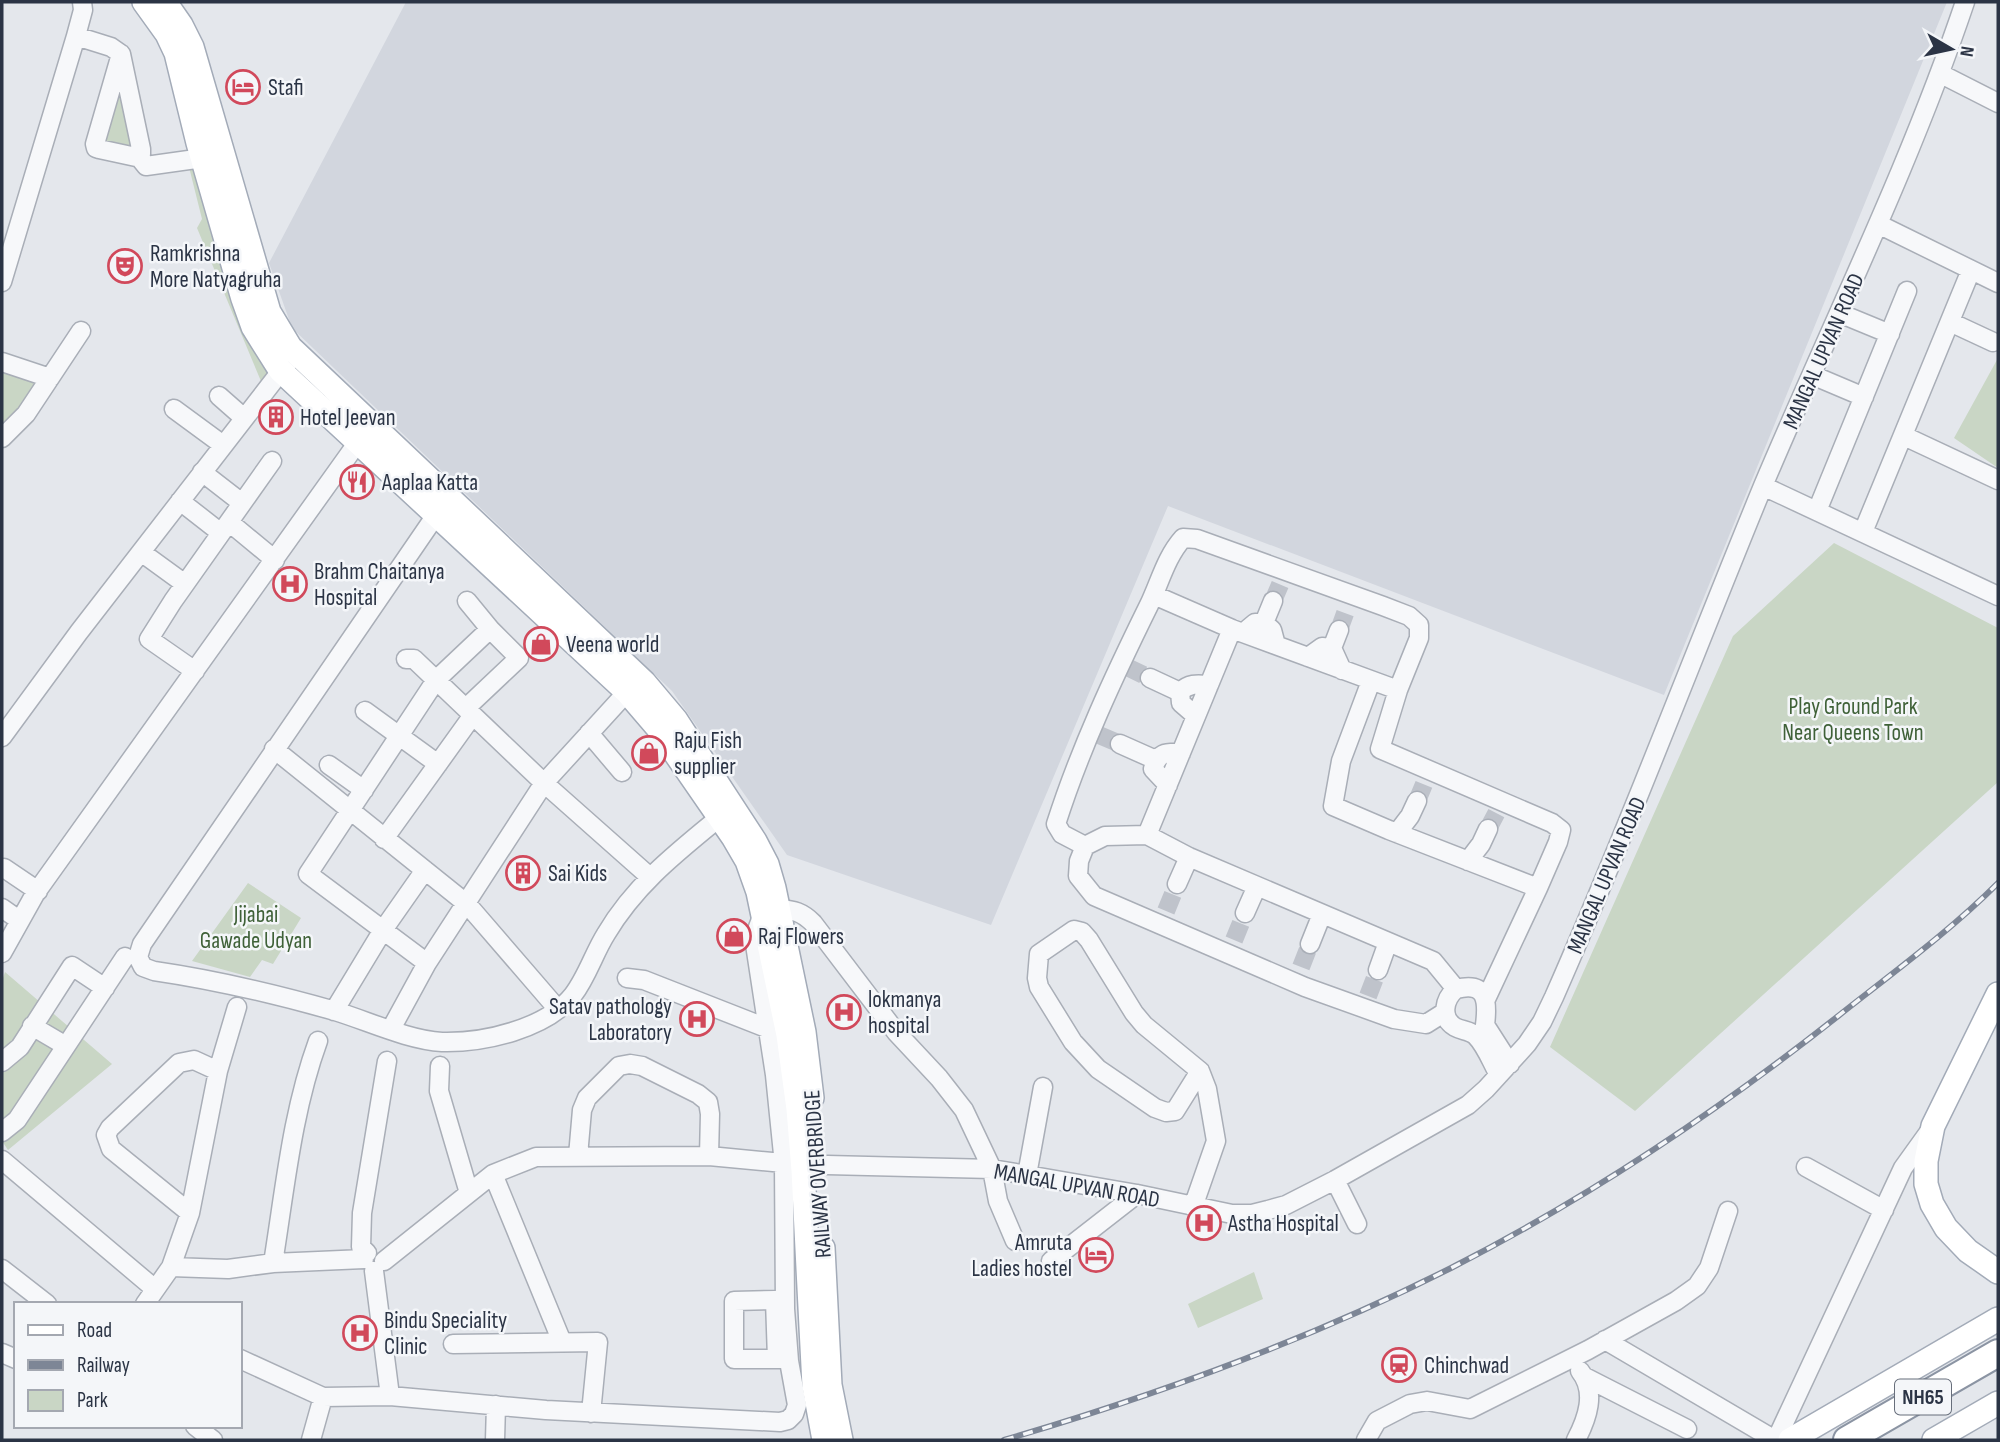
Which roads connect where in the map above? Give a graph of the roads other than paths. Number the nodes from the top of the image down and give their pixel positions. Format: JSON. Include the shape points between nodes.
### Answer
{"nodes":[{"id":1,"x":144,"y":2,"type":"edge"},
{"id":2,"x":165,"y":2,"type":"edge"},
{"id":3,"x":1965,"y":2,"type":"edge"},
{"id":4,"x":87,"y":4,"type":"edge"},
{"id":5,"x":76,"y":36,"type":"junction"},
{"id":6,"x":121,"y":54,"type":"junction"},
{"id":7,"x":1941,"y":74,"type":"junction"},
{"id":8,"x":1998,"y":103,"type":"edge"},
{"id":9,"x":138,"y":156,"type":"junction"},
{"id":10,"x":203,"y":158,"type":"junction"},
{"id":11,"x":1878,"y":224,"type":"junction"},
{"id":12,"x":1971,"y":270,"type":"junction"},
{"id":13,"x":2,"y":282,"type":"edge"},
{"id":14,"x":1998,"y":283,"type":"edge"},
{"id":15,"x":1908,"y":291,"type":"dead end"},
{"id":16,"x":1839,"y":313,"type":"junction"},
{"id":17,"x":1950,"y":323,"type":"junction"},
{"id":18,"x":81,"y":331,"type":"dead end"},
{"id":19,"x":1889,"y":334,"type":"junction"},
{"id":20,"x":1993,"y":342,"type":"dead end"},
{"id":21,"x":288,"y":361,"type":"junction"},
{"id":22,"x":2,"y":362,"type":"edge"},
{"id":23,"x":1812,"y":374,"type":"junction"},
{"id":24,"x":50,"y":378,"type":"junction"},
{"id":25,"x":219,"y":396,"type":"dead end"},
{"id":26,"x":1864,"y":397,"type":"junction"},
{"id":27,"x":174,"y":409,"type":"dead end"},
{"id":28,"x":244,"y":418,"type":"junction"},
{"id":29,"x":1903,"y":436,"type":"junction"},
{"id":30,"x":2,"y":438,"type":"edge"},
{"id":31,"x":358,"y":442,"type":"junction"},
{"id":32,"x":223,"y":445,"type":"junction"},
{"id":33,"x":272,"y":461,"type":"dead end"},
{"id":34,"x":202,"y":472,"type":"junction"},
{"id":35,"x":1998,"y":480,"type":"edge"},
{"id":36,"x":1763,"y":486,"type":"junction"},
{"id":37,"x":180,"y":501,"type":"junction"},
{"id":38,"x":242,"y":503,"type":"junction"},
{"id":39,"x":1817,"y":510,"type":"junction"},
{"id":40,"x":436,"y":514,"type":"junction"},
{"id":41,"x":225,"y":528,"type":"junction"},
{"id":42,"x":1863,"y":532,"type":"junction"},
{"id":43,"x":141,"y":552,"type":"junction"},
{"id":44,"x":275,"y":560,"type":"junction"},
{"id":45,"x":185,"y":584,"type":"junction"},
{"id":46,"x":1154,"y":595,"type":"junction"},
{"id":47,"x":1998,"y":596,"type":"edge"},
{"id":48,"x":467,"y":601,"type":"dead end"},
{"id":49,"x":1273,"y":601,"type":"tunnel mouth"},
{"id":50,"x":1264,"y":623,"type":"junction"},
{"id":51,"x":489,"y":629,"type":"junction"},
{"id":52,"x":1339,"y":630,"type":"tunnel mouth"},
{"id":53,"x":1238,"y":631,"type":"junction"},
{"id":54,"x":1276,"y":645,"type":"junction"},
{"id":55,"x":1332,"y":648,"type":"junction"},
{"id":56,"x":1308,"y":657,"type":"junction"},
{"id":57,"x":407,"y":659,"type":"dead end"},
{"id":58,"x":1342,"y":670,"type":"junction"},
{"id":59,"x":195,"y":671,"type":"junction"},
{"id":60,"x":1150,"y":678,"type":"tunnel mouth"},
{"id":61,"x":436,"y":680,"type":"junction"},
{"id":62,"x":1371,"y":681,"type":"junction"},
{"id":63,"x":1209,"y":685,"type":"junction"},
{"id":64,"x":1398,"y":690,"type":"junction"},
{"id":65,"x":627,"y":692,"type":"junction"},
{"id":66,"x":1180,"y":692,"type":"junction"},
{"id":67,"x":365,"y":711,"type":"dead end"},
{"id":68,"x":470,"y":712,"type":"junction"},
{"id":69,"x":1196,"y":716,"type":"junction"},
{"id":70,"x":589,"y":733,"type":"junction"},
{"id":71,"x":400,"y":736,"type":"junction"},
{"id":72,"x":2,"y":737,"type":"edge"},
{"id":73,"x":1351,"y":737,"type":"junction"},
{"id":74,"x":1120,"y":744,"type":"tunnel mouth"},
{"id":75,"x":274,"y":749,"type":"junction"},
{"id":76,"x":1380,"y":749,"type":"junction"},
{"id":77,"x":1181,"y":753,"type":"junction"},
{"id":78,"x":1156,"y":760,"type":"junction"},
{"id":79,"x":438,"y":764,"type":"junction"},
{"id":80,"x":329,"y":765,"type":"dead end"},
{"id":81,"x":622,"y":772,"type":"dead end"},
{"id":82,"x":544,"y":783,"type":"junction"},
{"id":83,"x":1168,"y":785,"type":"junction"},
{"id":84,"x":364,"y":790,"type":"junction"},
{"id":85,"x":1414,"y":809,"type":"tunnel mouth"},
{"id":86,"x":350,"y":812,"type":"junction"},
{"id":87,"x":720,"y":817,"type":"junction"},
{"id":88,"x":1147,"y":835,"type":"junction"},
{"id":89,"x":1404,"y":836,"type":"junction"},
{"id":90,"x":1485,"y":837,"type":"tunnel mouth"},
{"id":91,"x":384,"y":839,"type":"junction"},
{"id":92,"x":1085,"y":846,"type":"junction"},
{"id":93,"x":1189,"y":857,"type":"junction"},
{"id":94,"x":1475,"y":864,"type":"junction"},
{"id":95,"x":4,"y":868,"type":"dead end"},
{"id":96,"x":425,"y":870,"type":"junction"},
{"id":97,"x":650,"y":877,"type":"junction"},
{"id":98,"x":1177,"y":884,"type":"tunnel mouth"},
{"id":99,"x":1256,"y":886,"type":"junction"},
{"id":100,"x":1538,"y":888,"type":"junction"},
{"id":101,"x":38,"y":891,"type":"junction"},
{"id":102,"x":467,"y":904,"type":"junction"},
{"id":103,"x":2,"y":908,"type":"edge"},
{"id":104,"x":771,"y":911,"type":"junction"},
{"id":105,"x":1245,"y":913,"type":"tunnel mouth"},
{"id":106,"x":1322,"y":914,"type":"junction"},
{"id":107,"x":19,"y":920,"type":"junction"},
{"id":108,"x":383,"y":930,"type":"junction"},
{"id":109,"x":1388,"y":942,"type":"junction"},
{"id":110,"x":1310,"y":944,"type":"tunnel mouth"},
{"id":111,"x":2,"y":953,"type":"edge"},
{"id":112,"x":125,"y":957,"type":"dead end"},
{"id":113,"x":428,"y":963,"type":"junction"},
{"id":114,"x":1378,"y":970,"type":"tunnel mouth"},
{"id":115,"x":627,"y":978,"type":"dead end"},
{"id":116,"x":104,"y":988,"type":"junction"},
{"id":117,"x":1455,"y":989,"type":"junction"},
{"id":118,"x":1998,"y":994,"type":"edge"},
{"id":119,"x":1486,"y":999,"type":"junction"},
{"id":120,"x":555,"y":1006,"type":"dead end"},
{"id":121,"x":237,"y":1007,"type":"dead end"},
{"id":122,"x":334,"y":1011,"type":"junction"},
{"id":123,"x":1445,"y":1012,"type":"junction"},
{"id":124,"x":32,"y":1026,"type":"junction"},
{"id":125,"x":391,"y":1029,"type":"junction"},
{"id":126,"x":769,"y":1029,"type":"junction"},
{"id":127,"x":318,"y":1041,"type":"dead end"},
{"id":128,"x":66,"y":1046,"type":"junction"},
{"id":129,"x":387,"y":1061,"type":"dead end"},
{"id":130,"x":2,"y":1062,"type":"edge"},
{"id":131,"x":440,"y":1066,"type":"dead end"},
{"id":132,"x":1504,"y":1069,"type":"junction"},
{"id":133,"x":218,"y":1071,"type":"junction"},
{"id":134,"x":1200,"y":1071,"type":"junction"},
{"id":135,"x":1042,"y":1087,"type":"dead end"},
{"id":136,"x":1933,"y":1126,"type":"junction"},
{"id":137,"x":2,"y":1132,"type":"edge"},
{"id":138,"x":578,"y":1156,"type":"junction"},
{"id":139,"x":709,"y":1156,"type":"junction"},
{"id":140,"x":2,"y":1160,"type":"edge"},
{"id":141,"x":789,"y":1164,"type":"junction"},
{"id":142,"x":827,"y":1164,"type":"dead end"},
{"id":143,"x":1806,"y":1167,"type":"dead end"},
{"id":144,"x":992,"y":1169,"type":"junction"},
{"id":145,"x":493,"y":1174,"type":"junction"},
{"id":146,"x":1027,"y":1175,"type":"junction"},
{"id":147,"x":1335,"y":1180,"type":"junction"},
{"id":148,"x":469,"y":1193,"type":"junction"},
{"id":149,"x":1137,"y":1194,"type":"junction"},
{"id":150,"x":1193,"y":1207,"type":"junction"},
{"id":151,"x":1884,"y":1210,"type":"junction"},
{"id":152,"x":1728,"y":1211,"type":"dead end"},
{"id":153,"x":190,"y":1213,"type":"junction"},
{"id":154,"x":1357,"y":1224,"type":"dead end"},
{"id":155,"x":1014,"y":1241,"type":"dead end"},
{"id":156,"x":372,"y":1261,"type":"junction"},
{"id":157,"x":1051,"y":1261,"type":"dead end"},
{"id":158,"x":273,"y":1263,"type":"junction"},
{"id":159,"x":171,"y":1267,"type":"junction"},
{"id":160,"x":2,"y":1269,"type":"edge"},
{"id":161,"x":1998,"y":1272,"type":"edge"},
{"id":162,"x":150,"y":1296,"type":"edge"},
{"id":163,"x":44,"y":1302,"type":"edge"},
{"id":164,"x":1998,"y":1319,"type":"edge"},
{"id":165,"x":1605,"y":1340,"type":"junction"},
{"id":166,"x":562,"y":1342,"type":"junction"},
{"id":167,"x":453,"y":1344,"type":"dead end"},
{"id":168,"x":1998,"y":1353,"type":"edge"},
{"id":169,"x":1570,"y":1359,"type":"junction"},
{"id":170,"x":242,"y":1360,"type":"edge"},
{"id":171,"x":1998,"y":1374,"type":"edge"},
{"id":172,"x":1585,"y":1377,"type":"junction"},
{"id":173,"x":390,"y":1396,"type":"junction"},
{"id":174,"x":323,"y":1397,"type":"junction"},
{"id":175,"x":824,"y":1398,"type":"junction"},
{"id":176,"x":1998,"y":1403,"type":"edge"},
{"id":177,"x":496,"y":1405,"type":"junction"},
{"id":178,"x":591,"y":1413,"type":"junction"},
{"id":179,"x":198,"y":1428,"type":"edge"},
{"id":180,"x":1687,"y":1429,"type":"dead end"},
{"id":181,"x":213,"y":1440,"type":"edge"},
{"id":182,"x":311,"y":1440,"type":"edge"},
{"id":183,"x":495,"y":1440,"type":"edge"},
{"id":184,"x":824,"y":1440,"type":"edge"},
{"id":185,"x":841,"y":1440,"type":"edge"},
{"id":186,"x":1366,"y":1440,"type":"edge"},
{"id":187,"x":1576,"y":1440,"type":"edge"},
{"id":188,"x":1775,"y":1440,"type":"edge"},
{"id":189,"x":1790,"y":1440,"type":"edge"},
{"id":190,"x":1847,"y":1440,"type":"edge"},
{"id":191,"x":1881,"y":1440,"type":"edge"},
{"id":192,"x":1934,"y":1440,"type":"edge"}],
"edges":[{"from":1,"to":10,"type":"main road","via":[[176,53]]},
{"from":2,"to":21,"type":"main road","via":[[192,47],[269,312]]},
{"from":3,"to":7,"type":"street","name":"MANGAL UPVAN ROAD"},
{"from":4,"to":5,"type":"street"},
{"from":5,"to":6,"type":"street"},
{"from":5,"to":13,"type":"street"},
{"from":6,"to":9,"type":"street","via":[[141,149]]},
{"from":6,"to":9,"type":"street","via":[[95,144],[99,149]]},
{"from":7,"to":8,"type":"street"},
{"from":7,"to":11,"type":"street","name":"MANGAL UPVAN ROAD"},
{"from":9,"to":10,"type":"street","via":[[146,166]]},
{"from":10,"to":21,"type":"main road","via":[[253,327]]},
{"from":11,"to":12,"type":"street"},
{"from":11,"to":16,"type":"street","name":"MANGAL UPVAN ROAD"},
{"from":12,"to":14,"type":"street"},
{"from":12,"to":17,"type":"street"},
{"from":15,"to":19,"type":"street"},
{"from":16,"to":19,"type":"street"},
{"from":16,"to":23,"type":"street","name":"MANGAL UPVAN ROAD"},
{"from":17,"to":20,"type":"street"},
{"from":17,"to":29,"type":"street"},
{"from":18,"to":24,"type":"street"},
{"from":19,"to":26,"type":"street"},
{"from":21,"to":28,"type":"street"},
{"from":21,"to":31,"type":"main road"},
{"from":21,"to":104,"type":"main road","via":[[525,569],[644,682],[755,841],[766,864]]},
{"from":22,"to":24,"type":"street"},
{"from":23,"to":26,"type":"street"},
{"from":23,"to":36,"type":"street","name":"MANGAL UPVAN ROAD"},
{"from":24,"to":30,"type":"street","via":[[26,414]]},
{"from":25,"to":28,"type":"street"},
{"from":26,"to":39,"type":"street"},
{"from":27,"to":32,"type":"street"},
{"from":28,"to":32,"type":"street"},
{"from":29,"to":35,"type":"street"},
{"from":29,"to":42,"type":"street"},
{"from":31,"to":40,"type":"main road"},
{"from":31,"to":44,"type":"street"},
{"from":32,"to":34,"type":"street"},
{"from":33,"to":38,"type":"street"},
{"from":34,"to":37,"type":"street"},
{"from":34,"to":38,"type":"street"},
{"from":36,"to":39,"type":"street"},
{"from":36,"to":132,"type":"street","name":"MANGAL UPVAN ROAD","via":[[1555,997],[1542,1022]]},
{"from":37,"to":41,"type":"street"},
{"from":37,"to":43,"type":"street"},
{"from":38,"to":41,"type":"street"},
{"from":39,"to":42,"type":"street"},
{"from":40,"to":65,"type":"main road"},
{"from":40,"to":75,"type":"street"},
{"from":41,"to":44,"type":"street"},
{"from":41,"to":45,"type":"street"},
{"from":42,"to":47,"type":"street"},
{"from":43,"to":45,"type":"street"},
{"from":43,"to":72,"type":"street"},
{"from":44,"to":59,"type":"street"},
{"from":45,"to":59,"type":"street","via":[[149,639]]},
{"from":46,"to":53,"type":"street"},
{"from":46,"to":64,"type":"street","via":[[1172,550],[1183,538],[1197,539],[1350,602],[1409,616],[1419,625],[1419,638]]},
{"from":46,"to":92,"type":"street","via":[[1056,824],[1062,834]]},
{"from":48,"to":51,"type":"street"},
{"from":49,"to":50,"type":"street"},
{"from":50,"to":53,"type":"street"},
{"from":50,"to":54,"type":"street","via":[[1272,630]]},
{"from":51,"to":61,"type":"street"},
{"from":51,"to":68,"type":"street","via":[[519,658]]},
{"from":52,"to":55,"type":"street"},
{"from":53,"to":54,"type":"street"},
{"from":53,"to":63,"type":"street"},
{"from":54,"to":56,"type":"street"},
{"from":55,"to":56,"type":"street","via":[[1322,647]]},
{"from":55,"to":58,"type":"street"},
{"from":56,"to":58,"type":"street"},
{"from":57,"to":61,"type":"street","via":[[414,659]]},
{"from":58,"to":62,"type":"street"},
{"from":59,"to":101,"type":"street"},
{"from":60,"to":66,"type":"street"},
{"from":61,"to":68,"type":"street"},
{"from":61,"to":71,"type":"street"},
{"from":62,"to":64,"type":"street"},
{"from":62,"to":73,"type":"street"},
{"from":63,"to":66,"type":"street","via":[[1186,686]]},
{"from":63,"to":69,"type":"street"},
{"from":64,"to":76,"type":"street"},
{"from":65,"to":70,"type":"street"},
{"from":65,"to":87,"type":"main road"},
{"from":66,"to":69,"type":"street","via":[[1181,703]]},
{"from":67,"to":71,"type":"street"},
{"from":68,"to":79,"type":"street"},
{"from":68,"to":82,"type":"street"},
{"from":69,"to":77,"type":"street"},
{"from":70,"to":81,"type":"street"},
{"from":70,"to":82,"type":"street"},
{"from":71,"to":79,"type":"street"},
{"from":71,"to":84,"type":"street"},
{"from":73,"to":76,"type":"street"},
{"from":73,"to":89,"type":"street","via":[[1341,761],[1333,806]]},
{"from":74,"to":78,"type":"street"},
{"from":75,"to":86,"type":"street"},
{"from":75,"to":122,"type":"street","via":[[142,944],[138,957],[144,967],[154,971],[214,980]]},
{"from":76,"to":100,"type":"street","via":[[1561,830]]},
{"from":77,"to":78,"type":"street","via":[[1161,754]]},
{"from":77,"to":83,"type":"street"},
{"from":78,"to":83,"type":"street","via":[[1153,769]]},
{"from":79,"to":91,"type":"street"},
{"from":80,"to":84,"type":"street"},
{"from":82,"to":97,"type":"street"},
{"from":82,"to":102,"type":"street"},
{"from":83,"to":88,"type":"street"},
{"from":84,"to":86,"type":"street"},
{"from":85,"to":89,"type":"street"},
{"from":86,"to":91,"type":"street"},
{"from":86,"to":108,"type":"street","via":[[308,874]]},
{"from":87,"to":97,"type":"street"},
{"from":87,"to":104,"type":"main road"},
{"from":88,"to":92,"type":"street","via":[[1105,836]]},
{"from":88,"to":93,"type":"street"},
{"from":89,"to":94,"type":"street"},
{"from":90,"to":94,"type":"street"},
{"from":91,"to":96,"type":"street"},
{"from":92,"to":123,"type":"street","via":[[1078,876],[1094,896],[1163,918],[1366,1002],[1394,1019],[1426,1024]]},
{"from":93,"to":98,"type":"street"},
{"from":93,"to":99,"type":"street"},
{"from":94,"to":100,"type":"street"},
{"from":95,"to":101,"type":"street"},
{"from":96,"to":102,"type":"street"},
{"from":96,"to":108,"type":"street"},
{"from":97,"to":125,"type":"street","via":[[606,933],[573,995],[545,1018],[478,1040],[432,1040]]},
{"from":99,"to":105,"type":"street"},
{"from":99,"to":106,"type":"street"},
{"from":100,"to":119,"type":"street"},
{"from":101,"to":107,"type":"street"},
{"from":102,"to":113,"type":"street"},
{"from":102,"to":120,"type":"street"},
{"from":103,"to":107,"type":"street"},
{"from":104,"to":126,"type":"street","via":[[754,939]]},
{"from":104,"to":144,"type":"street","via":[[795,911],[813,923],[896,1032],[964,1110]]},
{"from":104,"to":175,"type":"main road","name":"RAILWAY OVERBRIDGE","via":[[804,1032],[813,1108]]},
{"from":106,"to":109,"type":"street"},
{"from":106,"to":110,"type":"street"},
{"from":107,"to":111,"type":"street"},
{"from":108,"to":113,"type":"street"},
{"from":108,"to":122,"type":"street"},
{"from":109,"to":114,"type":"street"},
{"from":109,"to":117,"type":"street","via":[[1433,961]]},
{"from":112,"to":116,"type":"street"},
{"from":113,"to":125,"type":"street"},
{"from":115,"to":126,"type":"street","via":[[644,980]]},
{"from":116,"to":124,"type":"street","via":[[72,966]]},
{"from":116,"to":128,"type":"street"},
{"from":117,"to":119,"type":"street","via":[[1471,987]]},
{"from":117,"to":123,"type":"street"},
{"from":118,"to":136,"type":"main road"},
{"from":119,"to":132,"type":"street","via":[[1485,1025]]},
{"from":121,"to":133,"type":"street"},
{"from":122,"to":125,"type":"street"},
{"from":123,"to":132,"type":"street","via":[[1457,1028],[1478,1037]]},
{"from":124,"to":128,"type":"street"},
{"from":124,"to":130,"type":"street","via":[[20,1047]]},
{"from":126,"to":141,"type":"street"},
{"from":127,"to":158,"type":"street","via":[[298,1113]]},
{"from":128,"to":137,"type":"street","via":[[17,1121]]},
{"from":129,"to":156,"type":"street","via":[[362,1213],[361,1247]]},
{"from":131,"to":148,"type":"street","via":[[439,1091]]},
{"from":132,"to":147,"type":"street","name":"MANGAL UPVAN ROAD","via":[[1468,1105]]},
{"from":133,"to":153,"type":"street"},
{"from":133,"to":153,"type":"street","via":[[194,1060],[179,1063],[106,1135],[111,1149]]},
{"from":134,"to":134,"type":"street","via":[[1144,1025],[1082,932],[1074,930],[1039,954],[1039,987],[1073,1042],[1098,1069],[1166,1112],[1175,1111]]},
{"from":134,"to":150,"type":"street","via":[[1216,1141]]},
{"from":135,"to":146,"type":"street"},
{"from":136,"to":151,"type":"street","via":[[1903,1168]]},
{"from":136,"to":161,"type":"main road","via":[[1926,1161],[1932,1204],[1956,1241]]},
{"from":138,"to":139,"type":"street"},
{"from":138,"to":139,"type":"street","via":[[587,1098],[619,1066],[630,1064],[708,1102]]},
{"from":138,"to":145,"type":"street","via":[[536,1157]]},
{"from":139,"to":141,"type":"street"},
{"from":140,"to":162,"type":"street"},
{"from":141,"to":178,"type":"street","via":[[781,1323],[797,1405],[794,1414],[780,1422]]},
{"from":142,"to":144,"type":"street","name":"MANGAL UPVAN ROAD"},
{"from":143,"to":151,"type":"street"},
{"from":144,"to":146,"type":"street","name":"MANGAL UPVAN ROAD"},
{"from":144,"to":155,"type":"street","via":[[998,1201]]},
{"from":145,"to":148,"type":"street"},
{"from":145,"to":166,"type":"street"},
{"from":146,"to":149,"type":"street","name":"MANGAL UPVAN ROAD"},
{"from":147,"to":150,"type":"street","name":"MANGAL UPVAN ROAD","via":[[1286,1205],[1252,1214]]},
{"from":147,"to":154,"type":"street"},
{"from":148,"to":156,"type":"street"},
{"from":149,"to":150,"type":"street","name":"MANGAL UPVAN ROAD"},
{"from":149,"to":157,"type":"street"},
{"from":151,"to":188,"type":"street"},
{"from":152,"to":165,"type":"street","via":[[1709,1268],[1697,1286]]},
{"from":153,"to":159,"type":"street"},
{"from":156,"to":158,"type":"street"},
{"from":156,"to":173,"type":"street"},
{"from":158,"to":159,"type":"street","via":[[228,1269]]},
{"from":159,"to":162,"type":"street"},
{"from":160,"to":163,"type":"street"},
{"from":164,"to":189,"type":"main road"},
{"from":165,"to":169,"type":"street"},
{"from":165,"to":188,"type":"street"},
{"from":166,"to":167,"type":"street"},
{"from":166,"to":178,"type":"street","via":[[598,1342]]},
{"from":168,"to":190,"type":"highway","number":"NH65"},
{"from":169,"to":172,"type":"street"},
{"from":169,"to":186,"type":"street","via":[[1471,1409],[1427,1401],[1410,1404],[1377,1421]]},
{"from":170,"to":174,"type":"street"},
{"from":171,"to":191,"type":"highway","number":"NH65"},
{"from":172,"to":180,"type":"street"},
{"from":172,"to":187,"type":"street","via":[[1588,1414]]},
{"from":173,"to":174,"type":"street"},
{"from":173,"to":177,"type":"street"},
{"from":174,"to":182,"type":"street"},
{"from":175,"to":184,"type":"main road","name":"RAILWAY OVERBRIDGE"},
{"from":175,"to":185,"type":"main road","name":"RAILWAY OVERBRIDGE"},
{"from":176,"to":192,"type":"main road"},
{"from":177,"to":178,"type":"street"},
{"from":177,"to":183,"type":"street"},
{"from":179,"to":181,"type":"street"}]}
